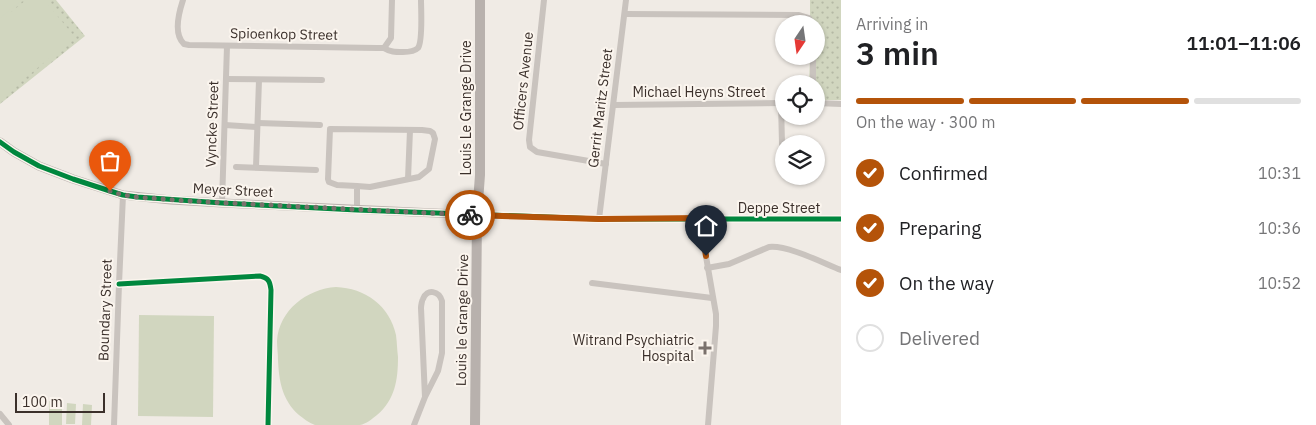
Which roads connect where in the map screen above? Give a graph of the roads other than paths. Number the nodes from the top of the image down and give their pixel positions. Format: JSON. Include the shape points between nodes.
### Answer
{"nodes":[{"id":1,"x":184,"y":0,"type":"edge"},
{"id":2,"x":392,"y":0,"type":"edge"},
{"id":3,"x":421,"y":0,"type":"edge"},
{"id":4,"x":480,"y":0,"type":"edge"},
{"id":5,"x":544,"y":0,"type":"edge"},
{"id":6,"x":626,"y":0,"type":"edge"},
{"id":7,"x":624,"y":14,"type":"junction"},
{"id":8,"x":798,"y":15,"type":"edge"},
{"id":9,"x":227,"y":46,"type":"junction"},
{"id":10,"x":384,"y":48,"type":"junction"},
{"id":11,"x":226,"y":79,"type":"junction"},
{"id":12,"x":259,"y":80,"type":"junction"},
{"id":13,"x":322,"y":80,"type":"dead end"},
{"id":14,"x":775,"y":103,"type":"edge"},
{"id":15,"x":825,"y":103,"type":"edge"},
{"id":16,"x":841,"y":104,"type":"edge"},
{"id":17,"x":614,"y":105,"type":"junction"},
{"id":18,"x":258,"y":125,"type":"junction"},
{"id":19,"x":320,"y":125,"type":"dead end"},
{"id":20,"x":225,"y":126,"type":"junction"},
{"id":21,"x":410,"y":130,"type":"junction"},
{"id":22,"x":0,"y":142,"type":"edge"},
{"id":23,"x":606,"y":164,"type":"junction"},
{"id":24,"x":236,"y":167,"type":"dead end"},
{"id":25,"x":256,"y":167,"type":"junction"},
{"id":26,"x":316,"y":170,"type":"dead end"},
{"id":27,"x":408,"y":179,"type":"junction"},
{"id":28,"x":357,"y":186,"type":"junction"},
{"id":29,"x":123,"y":195,"type":"junction"},
{"id":30,"x":222,"y":203,"type":"junction"},
{"id":31,"x":357,"y":210,"type":"junction"},
{"id":32,"x":477,"y":215,"type":"junction"},
{"id":33,"x":701,"y":218,"type":"junction"},
{"id":34,"x":599,"y":219,"type":"junction"},
{"id":35,"x":841,"y":219,"type":"edge"},
{"id":36,"x":708,"y":268,"type":"junction"},
{"id":37,"x":841,"y":270,"type":"edge"},
{"id":38,"x":592,"y":283,"type":"dead end"},
{"id":39,"x":119,"y":284,"type":"junction"},
{"id":40,"x":712,"y":298,"type":"junction"},
{"id":41,"x":424,"y":398,"type":"junction"},
{"id":42,"x":0,"y":414,"type":"edge"},
{"id":43,"x":9,"y":425,"type":"edge"},
{"id":44,"x":114,"y":425,"type":"edge"},
{"id":45,"x":268,"y":425,"type":"edge"},
{"id":46,"x":414,"y":425,"type":"edge"},
{"id":47,"x":475,"y":425,"type":"edge"},
{"id":48,"x":708,"y":425,"type":"edge"}],
"edges":[{"from":1,"to":9,"type":"street","name":"Spioenkop Street","via":[[178,24],[179,38],[184,44]]},
{"from":2,"to":10,"type":"street","via":[[391,38]]},
{"from":3,"to":10,"type":"street","name":"Spioenkop Street","via":[[419,46],[406,52],[392,52]]},
{"from":4,"to":32,"type":"main road","name":"Louis Le Grange Drive"},
{"from":5,"to":23,"type":"street","name":"Officers Avenue","via":[[530,147],[537,152]]},
{"from":6,"to":7,"type":"street","name":"Gerrit Maritz Street"},
{"from":7,"to":8,"type":"street"},
{"from":7,"to":17,"type":"street","name":"Gerrit Maritz Street"},
{"from":9,"to":10,"type":"street","name":"Spioenkop Street"},
{"from":9,"to":11,"type":"street","name":"Vyncke Street"},
{"from":11,"to":12,"type":"street"},
{"from":11,"to":20,"type":"street","name":"Vyncke Street"},
{"from":12,"to":13,"type":"street"},
{"from":12,"to":18,"type":"street"},
{"from":14,"to":17,"type":"street","name":"Michael Heyns Street"},
{"from":15,"to":16,"type":"street"},
{"from":17,"to":23,"type":"street","name":"Gerrit Maritz Street"},
{"from":18,"to":19,"type":"street"},
{"from":18,"to":20,"type":"street"},
{"from":18,"to":25,"type":"street"},
{"from":20,"to":30,"type":"street","name":"Vyncke Street"},
{"from":21,"to":27,"type":"street"},
{"from":21,"to":27,"type":"street","via":[[430,131],[435,140],[429,169],[419,177]]},
{"from":21,"to":28,"type":"street","via":[[330,129],[329,182],[337,186]]},
{"from":22,"to":29,"type":"street","name":"Meyer Street","via":[[39,166]]},
{"from":23,"to":34,"type":"street","name":"Gerrit Maritz Street"},
{"from":24,"to":25,"type":"street"},
{"from":25,"to":26,"type":"street"},
{"from":27,"to":28,"type":"street","via":[[370,187]]},
{"from":28,"to":31,"type":"street"},
{"from":29,"to":30,"type":"street","name":"Meyer Street"},
{"from":29,"to":39,"type":"street","name":"Boundary Street"},
{"from":30,"to":31,"type":"street","name":"Meyer Street"},
{"from":31,"to":32,"type":"street","name":"Meyer Street"},
{"from":32,"to":34,"type":"street","name":"Deppe Street"},
{"from":32,"to":47,"type":"main road","name":"Louis le Grange Drive"},
{"from":33,"to":34,"type":"street","name":"Deppe Street"},
{"from":33,"to":35,"type":"street","name":"Deppe Street"},
{"from":33,"to":36,"type":"street"},
{"from":36,"to":37,"type":"street","via":[[775,247]]},
{"from":36,"to":40,"type":"street"},
{"from":38,"to":40,"type":"street"},
{"from":39,"to":44,"type":"street","name":"Boundary Street"},
{"from":39,"to":45,"type":"street","via":[[265,277],[271,290]]},
{"from":40,"to":48,"type":"street","via":[[716,326]]},
{"from":41,"to":41,"type":"street","via":[[421,308],[424,296],[435,292],[442,301],[442,353],[438,371]]},
{"from":41,"to":46,"type":"street"},
{"from":42,"to":43,"type":"street"}]}
